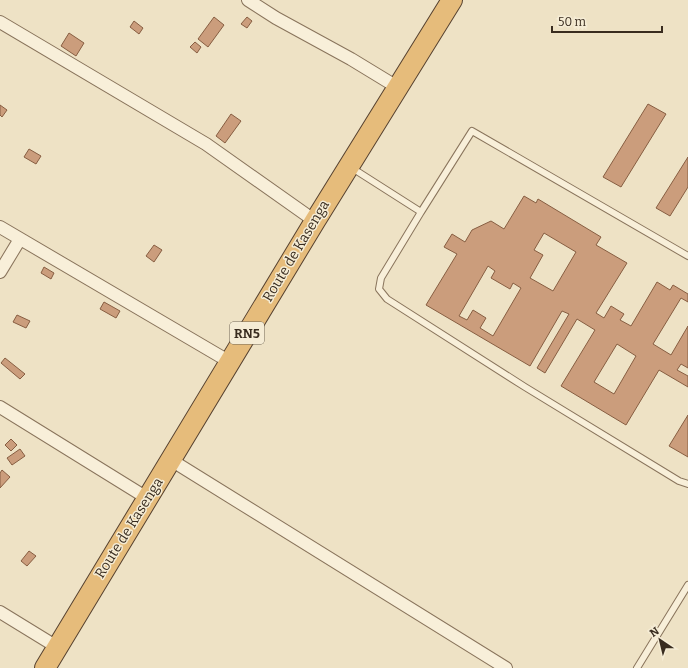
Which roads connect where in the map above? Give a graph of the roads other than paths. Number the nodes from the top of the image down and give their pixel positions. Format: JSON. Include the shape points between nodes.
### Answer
{"nodes":[{"id":1,"x":248,"y":0,"type":"edge"},
{"id":2,"x":452,"y":0,"type":"edge"},
{"id":3,"x":0,"y":22,"type":"edge"},
{"id":4,"x":397,"y":87,"type":"junction"},
{"id":5,"x":348,"y":166,"type":"junction"},
{"id":6,"x":420,"y":212,"type":"junction"},
{"id":7,"x":314,"y":221,"type":"junction"},
{"id":8,"x":0,"y":227,"type":"edge"},
{"id":9,"x":20,"y":239,"type":"junction"},
{"id":10,"x":688,"y":256,"type":"edge"},
{"id":11,"x":0,"y":272,"type":"edge"},
{"id":12,"x":230,"y":362,"type":"junction"},
{"id":13,"x":0,"y":407,"type":"edge"},
{"id":14,"x":171,"y":460,"type":"junction"},
{"id":15,"x":688,"y":484,"type":"edge"},
{"id":16,"x":146,"y":498,"type":"junction"},
{"id":17,"x":688,"y":585,"type":"edge"},
{"id":18,"x":0,"y":612,"type":"edge"},
{"id":19,"x":57,"y":647,"type":"junction"},
{"id":20,"x":45,"y":668,"type":"edge"},
{"id":21,"x":506,"y":668,"type":"edge"},
{"id":22,"x":636,"y":668,"type":"edge"}],
"edges":[{"from":1,"to":4,"type":"street"},
{"from":2,"to":4,"type":"highway","name":"Route de Kasenga","number":"RN5"},
{"from":3,"to":7,"type":"street","via":[[206,144]]},
{"from":4,"to":5,"type":"highway","name":"Route de Kasenga","number":"RN5"},
{"from":5,"to":6,"type":"lane"},
{"from":5,"to":7,"type":"highway","name":"Route de Kasenga","number":"RN5"},
{"from":6,"to":10,"type":"lane","via":[[472,131]]},
{"from":6,"to":15,"type":"lane","via":[[381,278],[379,289],[387,299],[525,387],[679,481]]},
{"from":7,"to":12,"type":"highway","name":"Route de Kasenga","number":"RN5"},
{"from":8,"to":9,"type":"street"},
{"from":9,"to":11,"type":"street"},
{"from":9,"to":12,"type":"street"},
{"from":12,"to":14,"type":"highway","name":"Route de Kasenga","number":"RN5"},
{"from":13,"to":16,"type":"street"},
{"from":14,"to":16,"type":"highway","name":"Route de Kasenga","number":"RN5"},
{"from":14,"to":21,"type":"street"},
{"from":16,"to":19,"type":"highway","name":"Route de Kasenga","number":"RN5"},
{"from":17,"to":22,"type":"lane"},
{"from":18,"to":19,"type":"street"},
{"from":19,"to":20,"type":"highway","name":"Route de Kasenga","number":"RN5"}]}
